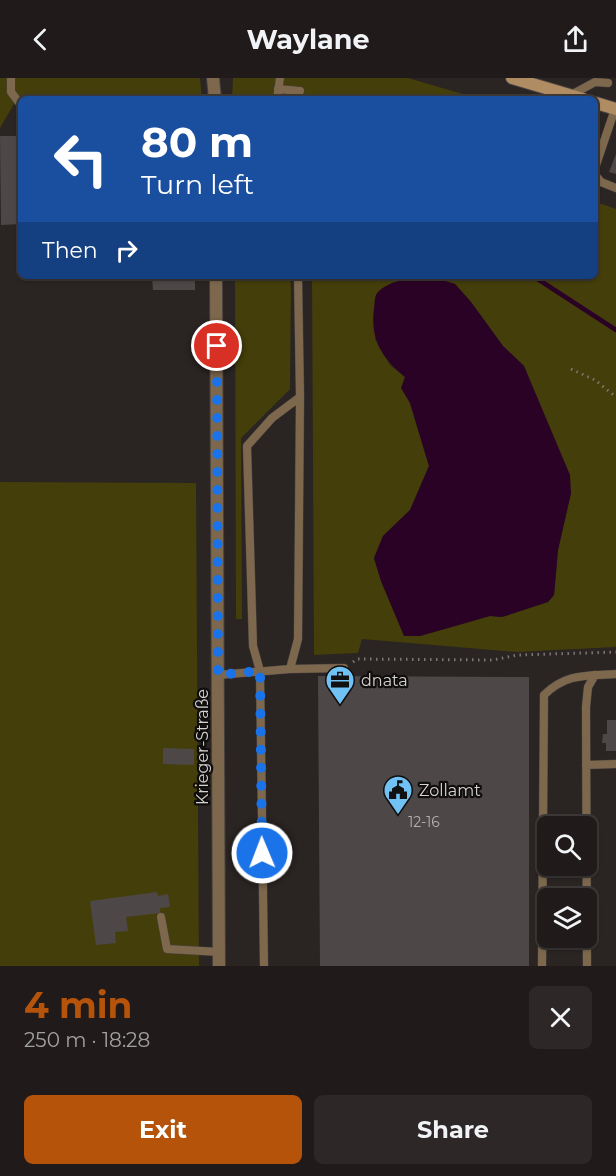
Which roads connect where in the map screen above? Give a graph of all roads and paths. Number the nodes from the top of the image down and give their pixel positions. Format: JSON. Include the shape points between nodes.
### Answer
{"nodes":[{"id":1,"x":11,"y":78,"type":"edge"},
{"id":2,"x":280,"y":78,"type":"edge"},
{"id":3,"x":512,"y":78,"type":"edge"},
{"id":4,"x":215,"y":80,"type":"edge"},
{"id":5,"x":608,"y":83,"type":"dead end"},
{"id":6,"x":278,"y":89,"type":"junction"},
{"id":7,"x":300,"y":91,"type":"dead end"},
{"id":8,"x":215,"y":96,"type":"edge"},
{"id":9,"x":277,"y":96,"type":"edge"},
{"id":10,"x":574,"y":96,"type":"edge"},
{"id":11,"x":578,"y":96,"type":"edge"},
{"id":12,"x":18,"y":101,"type":"edge"},
{"id":13,"x":598,"y":104,"type":"edge"},
{"id":14,"x":615,"y":109,"type":"edge"},
{"id":15,"x":598,"y":159,"type":"edge"},
{"id":16,"x":598,"y":178,"type":"edge"},
{"id":17,"x":616,"y":188,"type":"edge"},
{"id":18,"x":216,"y":279,"type":"edge"},
{"id":19,"x":298,"y":279,"type":"edge"},
{"id":20,"x":571,"y":369,"type":"dead end"},
{"id":21,"x":300,"y":397,"type":"junction"},
{"id":22,"x":616,"y":397,"type":"edge"},
{"id":23,"x":616,"y":652,"type":"edge"},
{"id":24,"x":344,"y":668,"type":"joint"},
{"id":25,"x":290,"y":669,"type":"junction"},
{"id":26,"x":260,"y":671,"type":"junction"},
{"id":27,"x":616,"y":674,"type":"edge"},
{"id":28,"x":218,"y":675,"type":"junction"},
{"id":29,"x":595,"y":675,"type":"junction"},
{"id":30,"x":616,"y":764,"type":"edge"},
{"id":31,"x":586,"y":765,"type":"junction"},
{"id":32,"x":161,"y":917,"type":"dead end"},
{"id":33,"x":220,"y":952,"type":"junction"},
{"id":34,"x":219,"y":966,"type":"edge"},
{"id":35,"x":264,"y":966,"type":"edge"},
{"id":36,"x":542,"y":966,"type":"edge"},
{"id":37,"x":587,"y":966,"type":"edge"}],
"edges":[{"from":1,"to":12,"type":"lane","via":[[11,92]]},
{"from":2,"to":6,"type":"lane"},
{"from":3,"to":10,"type":"street"},
{"from":4,"to":8,"type":"street"},
{"from":5,"to":11,"type":"lane","via":[[595,82]]},
{"from":6,"to":7,"type":"lane"},
{"from":6,"to":9,"type":"lane"},
{"from":13,"to":14,"type":"street"},
{"from":14,"to":15,"type":"lane"},
{"from":16,"to":17,"type":"lane"},
{"from":18,"to":28,"type":"street","name":"Krieger-Straße"},
{"from":19,"to":21,"type":"lane"},
{"from":20,"to":22,"type":"path","via":[[595,380]]},
{"from":21,"to":25,"type":"lane","via":[[298,639]]},
{"from":21,"to":26,"type":"lane","via":[[272,418],[247,446],[253,646]]},
{"from":23,"to":24,"type":"path","via":[[517,655],[493,660],[357,660]]},
{"from":24,"to":25,"type":"lane"},
{"from":25,"to":26,"type":"lane"},
{"from":26,"to":28,"type":"lane"},
{"from":26,"to":35,"type":"lane"},
{"from":27,"to":29,"type":"lane"},
{"from":28,"to":33,"type":"street","name":"Krieger-Straße"},
{"from":29,"to":31,"type":"lane","via":[[588,687]]},
{"from":29,"to":36,"type":"lane","via":[[569,677],[544,695]]},
{"from":30,"to":31,"type":"lane"},
{"from":31,"to":37,"type":"lane"},
{"from":32,"to":33,"type":"lane","via":[[167,949]]},
{"from":33,"to":34,"type":"street","name":"Krieger-Straße"}]}
